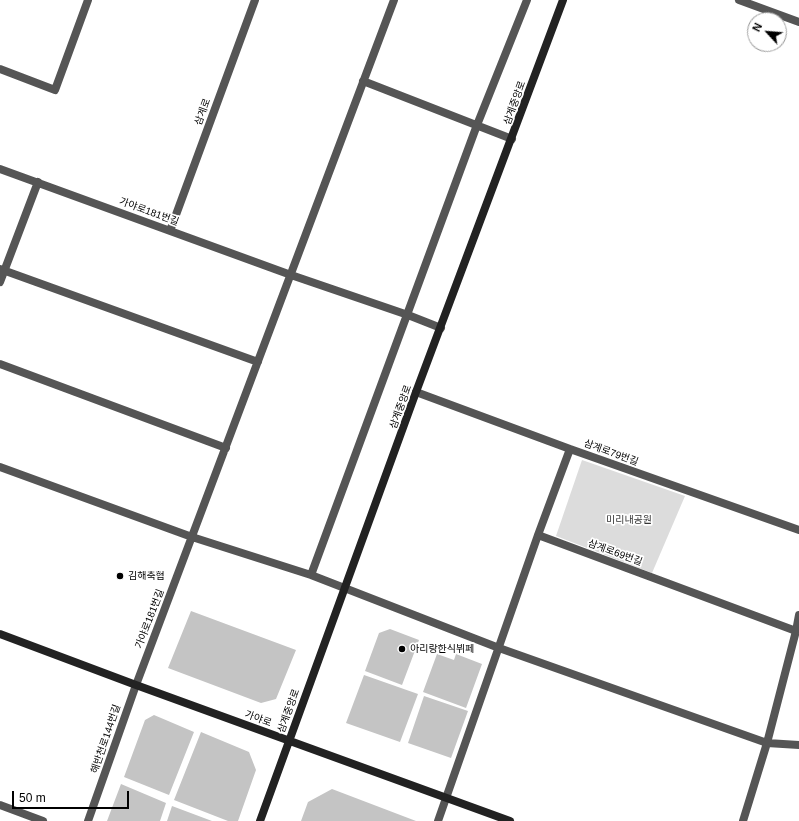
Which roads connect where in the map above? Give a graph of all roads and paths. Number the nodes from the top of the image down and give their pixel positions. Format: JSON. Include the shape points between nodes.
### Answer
{"nodes":[{"id":1,"x":88,"y":0,"type":"edge"},
{"id":2,"x":255,"y":0,"type":"edge"},
{"id":3,"x":394,"y":0,"type":"edge"},
{"id":4,"x":527,"y":0,"type":"edge"},
{"id":5,"x":563,"y":0,"type":"edge"},
{"id":6,"x":739,"y":0,"type":"edge"},
{"id":7,"x":799,"y":22,"type":"edge"},
{"id":8,"x":0,"y":69,"type":"edge"},
{"id":9,"x":363,"y":82,"type":"junction"},
{"id":10,"x":477,"y":125,"type":"junction"},
{"id":11,"x":512,"y":139,"type":"junction"},
{"id":12,"x":0,"y":169,"type":"edge"},
{"id":13,"x":38,"y":182,"type":"junction"},
{"id":14,"x":170,"y":231,"type":"junction"},
{"id":15,"x":2,"y":270,"type":"edge"},
{"id":16,"x":291,"y":275,"type":"junction"},
{"id":17,"x":0,"y":282,"type":"edge"},
{"id":18,"x":408,"y":315,"type":"junction"},
{"id":19,"x":442,"y":328,"type":"junction"},
{"id":20,"x":258,"y":362,"type":"junction"},
{"id":21,"x":0,"y":364,"type":"edge"},
{"id":22,"x":416,"y":392,"type":"junction"},
{"id":23,"x":226,"y":448,"type":"junction"},
{"id":24,"x":570,"y":449,"type":"junction"},
{"id":25,"x":0,"y":467,"type":"edge"},
{"id":26,"x":799,"y":530,"type":"edge"},
{"id":27,"x":538,"y":535,"type":"junction"},
{"id":28,"x":192,"y":537,"type":"junction"},
{"id":29,"x":311,"y":575,"type":"junction"},
{"id":30,"x":345,"y":589,"type":"junction"},
{"id":31,"x":799,"y":615,"type":"edge"},
{"id":32,"x":796,"y":631,"type":"junction"},
{"id":33,"x":0,"y":634,"type":"edge"},
{"id":34,"x":499,"y":648,"type":"junction"},
{"id":35,"x":136,"y":685,"type":"junction"},
{"id":36,"x":289,"y":741,"type":"junction"},
{"id":37,"x":767,"y":742,"type":"junction"},
{"id":38,"x":799,"y":745,"type":"edge"},
{"id":39,"x":446,"y":798,"type":"junction"},
{"id":40,"x":0,"y":806,"type":"edge"},
{"id":41,"x":43,"y":821,"type":"edge"},
{"id":42,"x":88,"y":821,"type":"edge"},
{"id":43,"x":260,"y":821,"type":"edge"},
{"id":44,"x":438,"y":821,"type":"edge"},
{"id":45,"x":510,"y":821,"type":"edge"},
{"id":46,"x":743,"y":821,"type":"edge"}],
"edges":[{"from":1,"to":8,"type":"street","via":[[55,90]]},
{"from":2,"to":14,"type":"street","name":"삼계로"},
{"from":3,"to":9,"type":"street","name":"가야로181번길"},
{"from":4,"to":10,"type":"street"},
{"from":5,"to":11,"type":"main road","name":"삼계중앙로"},
{"from":6,"to":7,"type":"street"},
{"from":9,"to":10,"type":"street"},
{"from":9,"to":16,"type":"street","name":"가야로181번길"},
{"from":10,"to":11,"type":"street"},
{"from":10,"to":18,"type":"street"},
{"from":11,"to":19,"type":"main road","name":"삼계중앙로"},
{"from":12,"to":13,"type":"street","name":"가야로181번길"},
{"from":13,"to":14,"type":"street","name":"가야로181번길"},
{"from":13,"to":15,"type":"street"},
{"from":14,"to":16,"type":"street","name":"가야로181번길"},
{"from":15,"to":17,"type":"street"},
{"from":15,"to":20,"type":"street"},
{"from":16,"to":18,"type":"street"},
{"from":16,"to":20,"type":"street","name":"가야로181번길"},
{"from":18,"to":19,"type":"street"},
{"from":18,"to":29,"type":"street"},
{"from":19,"to":22,"type":"main road","name":"삼계중앙로"},
{"from":20,"to":23,"type":"street","name":"가야로181번길"},
{"from":21,"to":23,"type":"street"},
{"from":22,"to":24,"type":"street","name":"삼계로79번길"},
{"from":22,"to":30,"type":"main road","name":"삼계중앙로"},
{"from":23,"to":28,"type":"street","name":"가야로181번길"},
{"from":24,"to":26,"type":"street","name":"삼계로79번길"},
{"from":24,"to":27,"type":"street"},
{"from":25,"to":28,"type":"street"},
{"from":27,"to":32,"type":"street","name":"삼계로69번길"},
{"from":27,"to":34,"type":"street"},
{"from":28,"to":29,"type":"street"},
{"from":28,"to":35,"type":"street","name":"가야로181번길"},
{"from":29,"to":30,"type":"street"},
{"from":30,"to":34,"type":"street"},
{"from":30,"to":36,"type":"main road","name":"삼계중앙로"},
{"from":31,"to":32,"type":"street"},
{"from":32,"to":37,"type":"street"},
{"from":33,"to":35,"type":"main road","name":"가야로"},
{"from":34,"to":37,"type":"street"},
{"from":34,"to":39,"type":"street"},
{"from":35,"to":36,"type":"main road","name":"가야로"},
{"from":35,"to":42,"type":"street","name":"해반천로144번길"},
{"from":36,"to":39,"type":"main road","name":"가야로"},
{"from":36,"to":43,"type":"main road","name":"삼계중앙로"},
{"from":37,"to":38,"type":"street"},
{"from":37,"to":46,"type":"street"},
{"from":39,"to":44,"type":"street"},
{"from":39,"to":45,"type":"main road","name":"가야로"},
{"from":40,"to":41,"type":"street"}]}
